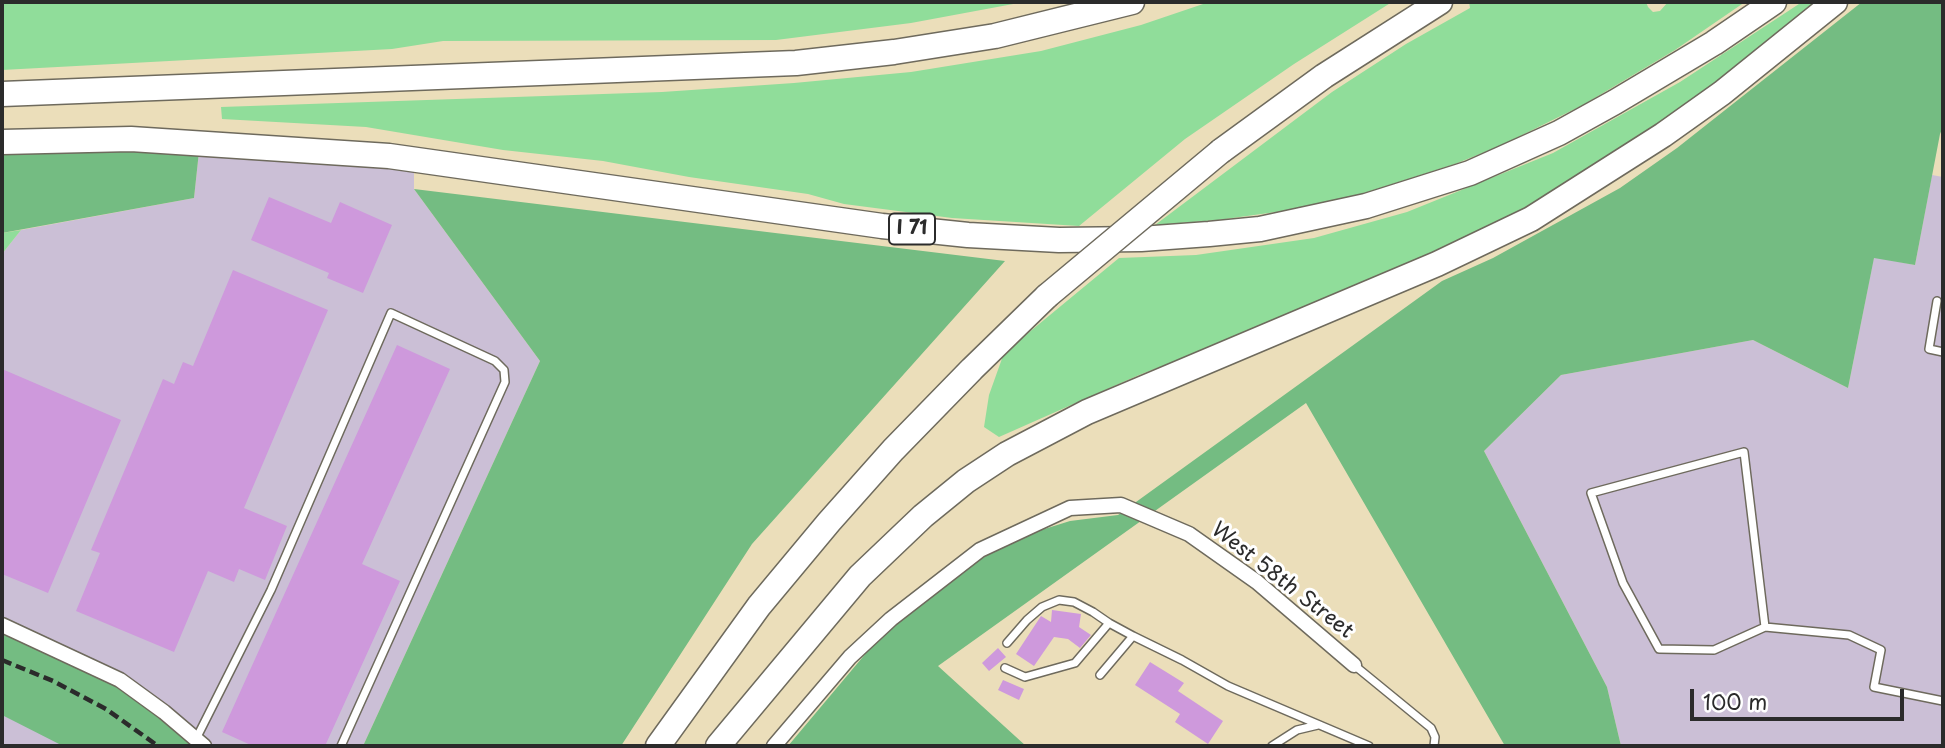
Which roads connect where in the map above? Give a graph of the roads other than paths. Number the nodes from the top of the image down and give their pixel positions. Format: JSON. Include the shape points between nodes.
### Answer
{"nodes":[{"id":1,"x":1132,"y":2,"type":"edge"},
{"id":2,"x":1440,"y":2,"type":"edge"},
{"id":3,"x":1774,"y":2,"type":"edge"},
{"id":4,"x":1835,"y":2,"type":"edge"},
{"id":5,"x":2,"y":94,"type":"edge"},
{"id":6,"x":2,"y":142,"type":"edge"},
{"id":7,"x":1937,"y":301,"type":"dead end"},
{"id":8,"x":1943,"y":352,"type":"edge"},
{"id":9,"x":1109,"y":623,"type":"junction"},
{"id":10,"x":2,"y":625,"type":"edge"},
{"id":11,"x":1765,"y":627,"type":"junction"},
{"id":12,"x":1133,"y":636,"type":"junction"},
{"id":13,"x":1007,"y":643,"type":"dead end"},
{"id":14,"x":1354,"y":665,"type":"joint"},
{"id":15,"x":1005,"y":668,"type":"dead end"},
{"id":16,"x":1100,"y":675,"type":"dead end"},
{"id":17,"x":1943,"y":701,"type":"edge"},
{"id":18,"x":1318,"y":725,"type":"junction"},
{"id":19,"x":200,"y":743,"type":"edge"},
{"id":20,"x":341,"y":746,"type":"edge"},
{"id":21,"x":658,"y":746,"type":"edge"},
{"id":22,"x":718,"y":746,"type":"edge"},
{"id":23,"x":774,"y":746,"type":"edge"},
{"id":24,"x":1272,"y":746,"type":"edge"},
{"id":25,"x":1369,"y":746,"type":"edge"},
{"id":26,"x":1434,"y":746,"type":"edge"}],
"edges":[{"from":1,"to":5,"type":"highway","via":[[995,36],[796,62]]},
{"from":2,"to":21,"type":"highway","bridge":true,"via":[[1324,76],[1221,151],[1047,296],[893,450],[829,522],[760,606]]},
{"from":3,"to":6,"type":"highway","number":"I 71","via":[[1615,102],[1470,173],[1341,212],[1209,234],[1059,240],[968,235],[389,156],[131,139]]},
{"from":4,"to":22,"type":"highway","via":[[1673,128],[1531,219],[1437,264],[1087,412],[996,461],[923,516],[860,576]]},
{"from":7,"to":8,"type":"lane","via":[[1929,349]]},
{"from":9,"to":12,"type":"lane"},
{"from":9,"to":13,"type":"lane","via":[[1074,602],[1059,600],[1042,607]]},
{"from":9,"to":15,"type":"lane","via":[[1075,663],[1024,677]]},
{"from":10,"to":19,"type":"street","via":[[120,680]]},
{"from":11,"to":11,"type":"lane","via":[[1714,650],[1659,649],[1623,583],[1591,493],[1744,452]]},
{"from":11,"to":17,"type":"lane","via":[[1849,635],[1881,650],[1874,687]]},
{"from":12,"to":16,"type":"lane"},
{"from":12,"to":18,"type":"lane","via":[[1228,686]]},
{"from":14,"to":23,"type":"street","name":"West 58th Street","via":[[1257,582],[1189,534],[1121,505],[1070,508],[980,550],[900,611],[850,657]]},
{"from":14,"to":26,"type":"lane","via":[[1430,728]]},
{"from":18,"to":24,"type":"lane","via":[[1297,730]]},
{"from":18,"to":25,"type":"lane"},
{"from":19,"to":20,"type":"lane","via":[[391,313],[495,361],[505,382]]}]}
